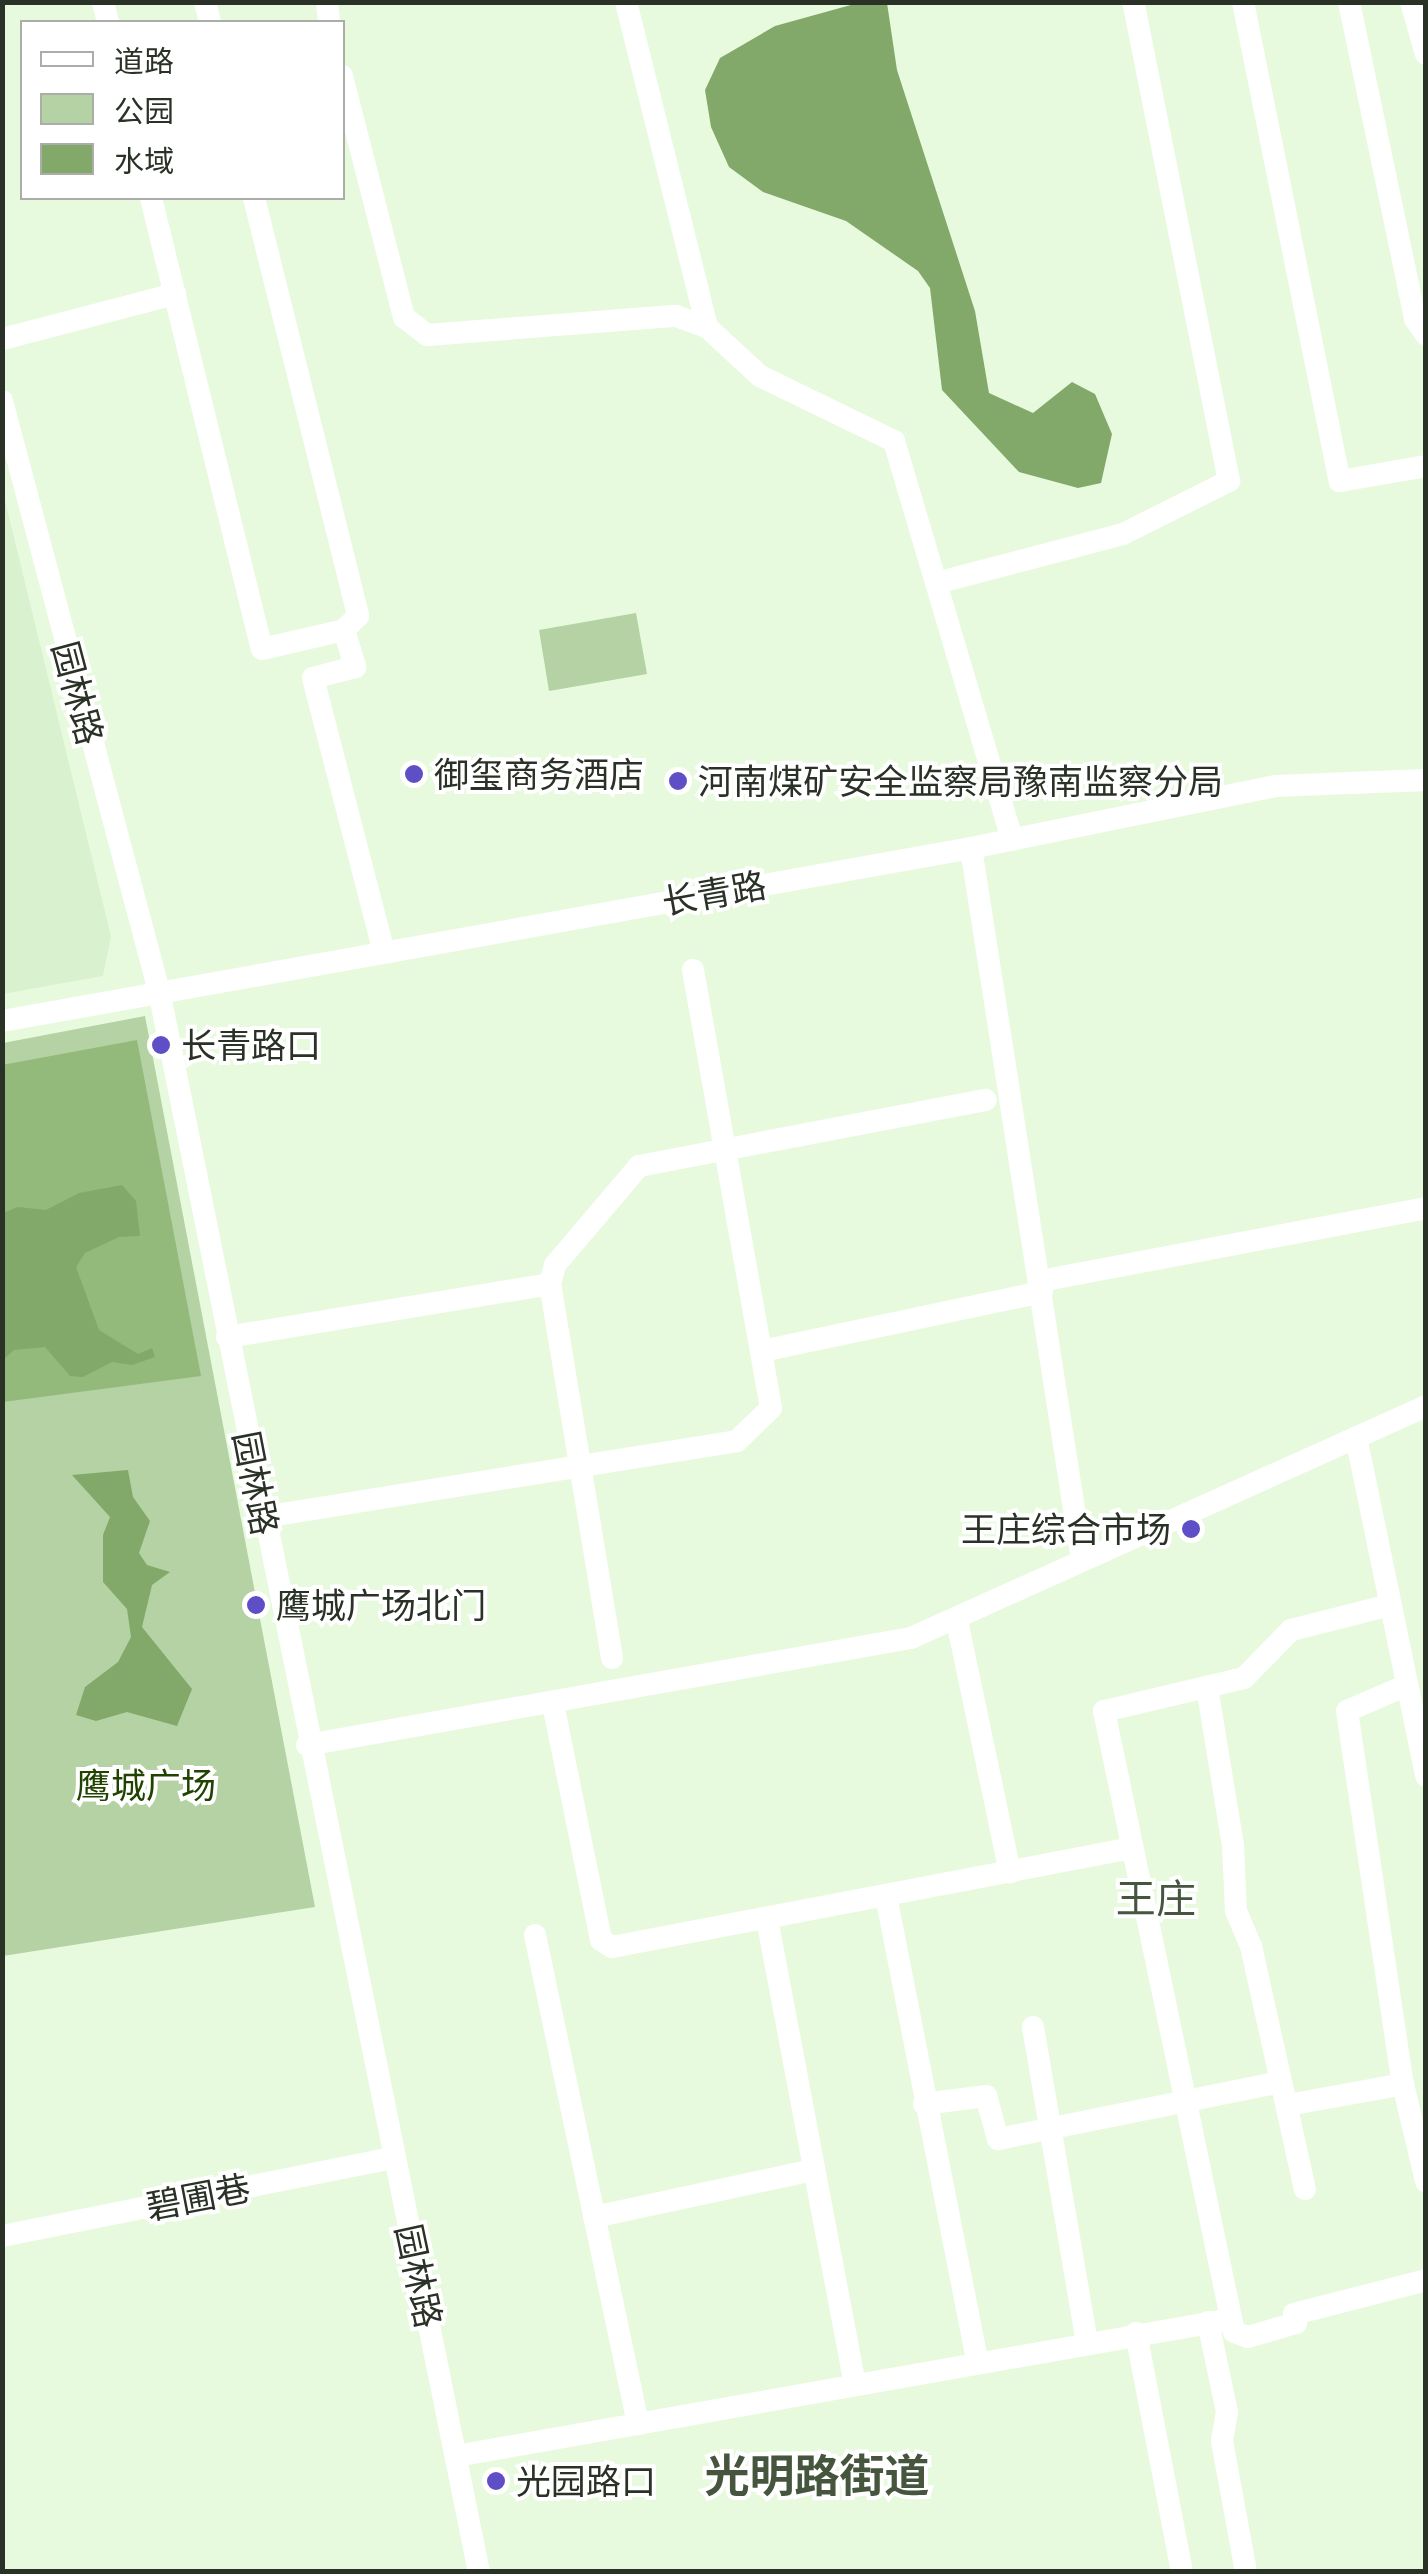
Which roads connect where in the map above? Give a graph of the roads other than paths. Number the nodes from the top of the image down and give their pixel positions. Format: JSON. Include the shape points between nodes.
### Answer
{"nodes":[{"id":1,"x":626,"y":2,"type":"edge"},
{"id":2,"x":1133,"y":2,"type":"edge"},
{"id":3,"x":1243,"y":2,"type":"edge"},
{"id":4,"x":1350,"y":2,"type":"edge"},
{"id":5,"x":1411,"y":2,"type":"edge"},
{"id":6,"x":1426,"y":54,"type":"edge"},
{"id":7,"x":345,"y":88,"type":"edge"},
{"id":8,"x":152,"y":200,"type":"edge"},
{"id":9,"x":254,"y":200,"type":"edge"},
{"id":10,"x":175,"y":294,"type":"junction"},
{"id":11,"x":707,"y":327,"type":"junction"},
{"id":12,"x":1426,"y":335,"type":"edge"},
{"id":13,"x":2,"y":339,"type":"edge"},
{"id":14,"x":2,"y":401,"type":"edge"},
{"id":15,"x":1426,"y":466,"type":"edge"},
{"id":16,"x":27,"y":502,"type":"junction"},
{"id":17,"x":2,"y":504,"type":"edge"},
{"id":18,"x":940,"y":582,"type":"junction"},
{"id":19,"x":344,"y":630,"type":"junction"},
{"id":20,"x":1426,"y":780,"type":"edge"},
{"id":21,"x":1012,"y":840,"type":"junction"},
{"id":22,"x":971,"y":848,"type":"junction"},
{"id":23,"x":384,"y":952,"type":"junction"},
{"id":24,"x":693,"y":970,"type":"dead end"},
{"id":25,"x":158,"y":991,"type":"junction"},
{"id":26,"x":2,"y":1020,"type":"edge"},
{"id":27,"x":986,"y":1100,"type":"dead end"},
{"id":28,"x":726,"y":1150,"type":"junction"},
{"id":29,"x":1426,"y":1208,"type":"edge"},
{"id":30,"x":550,"y":1284,"type":"junction"},
{"id":31,"x":1041,"y":1287,"type":"junction"},
{"id":32,"x":227,"y":1336,"type":"junction"},
{"id":33,"x":762,"y":1351,"type":"junction"},
{"id":34,"x":1426,"y":1406,"type":"edge"},
{"id":35,"x":1356,"y":1437,"type":"junction"},
{"id":36,"x":580,"y":1465,"type":"junction"},
{"id":37,"x":263,"y":1517,"type":"junction"},
{"id":38,"x":1082,"y":1560,"type":"junction"},
{"id":39,"x":1390,"y":1605,"type":"junction"},
{"id":40,"x":957,"y":1620,"type":"dead end"},
{"id":41,"x":612,"y":1658,"type":"dead end"},
{"id":42,"x":1407,"y":1685,"type":"junction"},
{"id":43,"x":1207,"y":1687,"type":"junction"},
{"id":44,"x":553,"y":1704,"type":"junction"},
{"id":45,"x":307,"y":1745,"type":"junction"},
{"id":46,"x":1426,"y":1776,"type":"edge"},
{"id":47,"x":1132,"y":1848,"type":"junction"},
{"id":48,"x":1010,"y":1872,"type":"junction"},
{"id":49,"x":886,"y":1896,"type":"junction"},
{"id":50,"x":767,"y":1919,"type":"junction"},
{"id":51,"x":535,"y":1936,"type":"dead end"},
{"id":52,"x":1033,"y":2028,"type":"dead end"},
{"id":53,"x":1280,"y":2082,"type":"junction"},
{"id":54,"x":1403,"y":2084,"type":"junction"},
{"id":55,"x":924,"y":2104,"type":"junction"},
{"id":56,"x":1188,"y":2104,"type":"junction"},
{"id":57,"x":1288,"y":2105,"type":"junction"},
{"id":58,"x":1054,"y":2129,"type":"junction"},
{"id":59,"x":394,"y":2158,"type":"junction"},
{"id":60,"x":813,"y":2170,"type":"junction"},
{"id":61,"x":1426,"y":2180,"type":"edge"},
{"id":62,"x":1305,"y":2188,"type":"dead end"},
{"id":63,"x":594,"y":2217,"type":"junction"},
{"id":64,"x":2,"y":2236,"type":"edge"},
{"id":65,"x":1426,"y":2280,"type":"edge"},
{"id":66,"x":1220,"y":2320,"type":"junction"},
{"id":67,"x":1136,"y":2333,"type":"junction"},
{"id":68,"x":1087,"y":2342,"type":"junction"},
{"id":69,"x":978,"y":2361,"type":"junction"},
{"id":70,"x":855,"y":2385,"type":"junction"},
{"id":71,"x":638,"y":2424,"type":"junction"},
{"id":72,"x":456,"y":2456,"type":"junction"},
{"id":73,"x":479,"y":2572,"type":"edge"},
{"id":74,"x":1182,"y":2572,"type":"edge"},
{"id":75,"x":1246,"y":2572,"type":"edge"}],
"edges":[{"from":1,"to":11,"type":"street"},
{"from":2,"to":18,"type":"street","via":[[1228,481],[1123,534]]},
{"from":3,"to":15,"type":"street","via":[[1340,481]]},
{"from":4,"to":12,"type":"street","via":[[1414,320]]},
{"from":5,"to":6,"type":"street"},
{"from":7,"to":11,"type":"street","via":[[404,317],[427,335],[676,316]]},
{"from":8,"to":10,"type":"street"},
{"from":9,"to":19,"type":"street","via":[[358,616]]},
{"from":10,"to":13,"type":"street"},
{"from":10,"to":19,"type":"street","via":[[262,649]]},
{"from":11,"to":18,"type":"street","via":[[760,376],[894,440]]},
{"from":14,"to":16,"type":"street","name":"园林路"},
{"from":16,"to":17,"type":"street"},
{"from":16,"to":25,"type":"street","name":"园林路"},
{"from":18,"to":21,"type":"street"},
{"from":19,"to":23,"type":"street","via":[[355,667],[314,678]]},
{"from":20,"to":21,"type":"street","name":"长青路","via":[[1276,786]]},
{"from":21,"to":22,"type":"street","name":"长青路"},
{"from":22,"to":23,"type":"street","name":"长青路"},
{"from":22,"to":31,"type":"street"},
{"from":23,"to":25,"type":"street","name":"长青路"},
{"from":24,"to":28,"type":"street"},
{"from":25,"to":26,"type":"street","name":"长青路"},
{"from":25,"to":32,"type":"street","name":"园林路"},
{"from":27,"to":28,"type":"street"},
{"from":28,"to":30,"type":"street","via":[[639,1166],[624,1176],[555,1264]]},
{"from":28,"to":33,"type":"street"},
{"from":29,"to":31,"type":"street"},
{"from":30,"to":32,"type":"street"},
{"from":30,"to":36,"type":"street"},
{"from":31,"to":33,"type":"street"},
{"from":31,"to":38,"type":"street"},
{"from":32,"to":37,"type":"street","name":"园林路"},
{"from":33,"to":36,"type":"street","via":[[771,1408],[737,1442]]},
{"from":34,"to":35,"type":"street"},
{"from":35,"to":38,"type":"street"},
{"from":35,"to":39,"type":"street"},
{"from":36,"to":37,"type":"street"},
{"from":36,"to":41,"type":"street"},
{"from":37,"to":45,"type":"street","name":"园林路"},
{"from":38,"to":44,"type":"street","via":[[878,1647]]},
{"from":39,"to":42,"type":"street"},
{"from":39,"to":43,"type":"street","via":[[1291,1630],[1244,1678]]},
{"from":40,"to":48,"type":"street"},
{"from":42,"to":46,"type":"street"},
{"from":42,"to":54,"type":"street","via":[[1347,1711]]},
{"from":43,"to":47,"type":"street","via":[[1104,1711]]},
{"from":43,"to":53,"type":"street","via":[[1228,1808],[1236,1911],[1251,1946]]},
{"from":44,"to":45,"type":"street"},
{"from":44,"to":50,"type":"street","via":[[601,1940],[612,1947]]},
{"from":45,"to":59,"type":"street","name":"园林路"},
{"from":47,"to":48,"type":"street"},
{"from":47,"to":56,"type":"street"},
{"from":48,"to":49,"type":"street"},
{"from":49,"to":50,"type":"street"},
{"from":49,"to":55,"type":"street"},
{"from":50,"to":60,"type":"street"},
{"from":51,"to":63,"type":"street"},
{"from":52,"to":58,"type":"street"},
{"from":53,"to":56,"type":"street"},
{"from":53,"to":57,"type":"street"},
{"from":54,"to":57,"type":"street"},
{"from":54,"to":61,"type":"street"},
{"from":55,"to":58,"type":"street","via":[[986,2096],[998,2140]]},
{"from":55,"to":69,"type":"street"},
{"from":56,"to":58,"type":"street"},
{"from":56,"to":66,"type":"street"},
{"from":57,"to":62,"type":"street"},
{"from":58,"to":68,"type":"street"},
{"from":59,"to":64,"type":"street","name":"碧圃巷"},
{"from":59,"to":72,"type":"street","name":"园林路"},
{"from":60,"to":63,"type":"street"},
{"from":60,"to":70,"type":"street"},
{"from":63,"to":71,"type":"street"},
{"from":65,"to":66,"type":"street","via":[[1294,2314],[1296,2322],[1248,2337]]},
{"from":66,"to":67,"type":"street"},
{"from":66,"to":75,"type":"street"},
{"from":67,"to":68,"type":"street"},
{"from":67,"to":74,"type":"street"},
{"from":68,"to":69,"type":"street"},
{"from":69,"to":70,"type":"street"},
{"from":70,"to":71,"type":"street"},
{"from":71,"to":72,"type":"street"},
{"from":72,"to":73,"type":"street","name":"园林路"}]}
